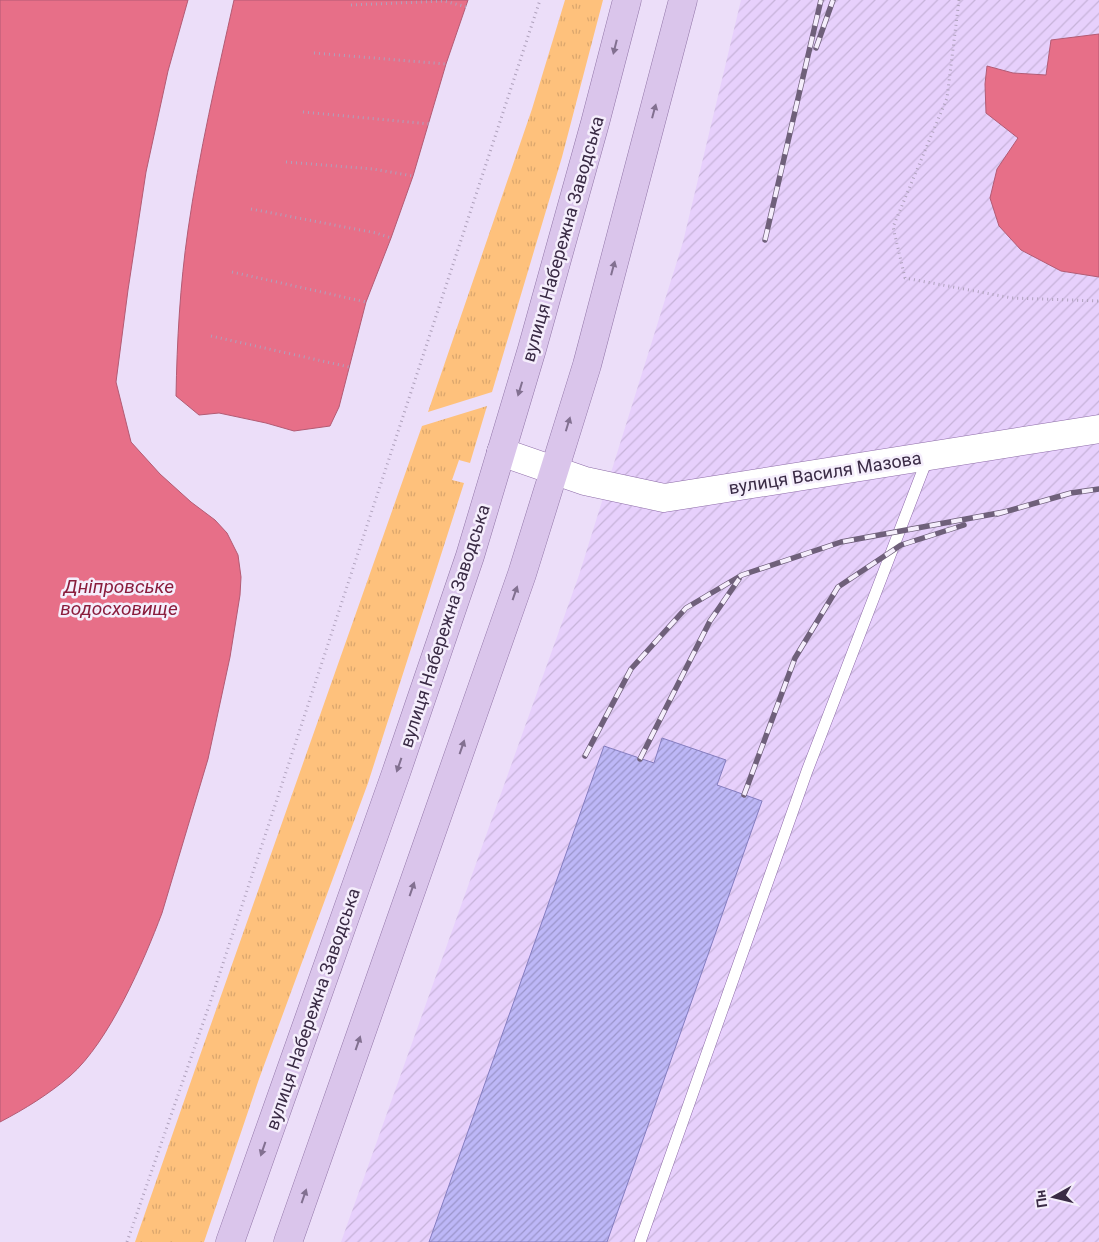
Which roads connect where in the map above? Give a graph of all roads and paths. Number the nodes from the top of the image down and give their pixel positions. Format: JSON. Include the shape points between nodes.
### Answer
{"nodes":[{"id":1,"x":540,"y":0,"type":"edge"},
{"id":2,"x":627,"y":0,"type":"edge"},
{"id":3,"x":683,"y":0,"type":"edge"},
{"id":4,"x":958,"y":0,"type":"edge"},
{"id":5,"x":351,"y":5,"type":"dead end"},
{"id":6,"x":467,"y":6,"type":"dead end"},
{"id":7,"x":314,"y":53,"type":"dead end"},
{"id":8,"x":446,"y":64,"type":"dead end"},
{"id":9,"x":303,"y":112,"type":"dead end"},
{"id":10,"x":430,"y":124,"type":"dead end"},
{"id":11,"x":286,"y":162,"type":"dead end"},
{"id":12,"x":413,"y":176,"type":"dead end"},
{"id":13,"x":251,"y":209,"type":"dead end"},
{"id":14,"x":391,"y":238,"type":"dead end"},
{"id":15,"x":232,"y":272,"type":"dead end"},
{"id":16,"x":1099,"y":301,"type":"edge"},
{"id":17,"x":366,"y":302,"type":"dead end"},
{"id":18,"x":211,"y":336,"type":"dead end"},
{"id":19,"x":349,"y":367,"type":"dead end"},
{"id":20,"x":1099,"y":429,"type":"edge"},
{"id":21,"x":501,"y":452,"type":"junction"},
{"id":22,"x":928,"y":456,"type":"junction"},
{"id":23,"x":554,"y":471,"type":"junction"},
{"id":24,"x":128,"y":1242,"type":"edge"},
{"id":25,"x":230,"y":1242,"type":"edge"},
{"id":26,"x":288,"y":1242,"type":"edge"},
{"id":27,"x":640,"y":1242,"type":"edge"}],
"edges":[{"from":1,"to":24,"type":"path","via":[[217,984]]},
{"from":2,"to":21,"type":"main road","name":"вулиця Набережна Заводська","one_way":true},
{"from":23,"to":3,"type":"main road","one_way":true,"via":[[589,356]]},
{"from":4,"to":16,"type":"path","via":[[947,98],[893,227],[905,278],[1012,298]]},
{"from":5,"to":6,"type":"path","via":[[444,1]]},
{"from":7,"to":8,"type":"path"},
{"from":9,"to":10,"type":"path"},
{"from":11,"to":12,"type":"path","via":[[373,169]]},
{"from":13,"to":14,"type":"path","via":[[376,232]]},
{"from":15,"to":17,"type":"path"},
{"from":18,"to":19,"type":"path"},
{"from":20,"to":22,"type":"street","name":"вулиця Василя Мазова"},
{"from":21,"to":23,"type":"street","name":"вулиця Василя Мазова"},
{"from":21,"to":25,"type":"main road","name":"вулиця Набережна Заводська","one_way":true,"via":[[470,556],[396,773]]},
{"from":22,"to":23,"type":"street","name":"вулиця Василя Мазова","via":[[664,498]]},
{"from":22,"to":27,"type":"lane","via":[[807,772]]},
{"from":26,"to":23,"type":"main road","one_way":true,"via":[[519,583]]}]}
